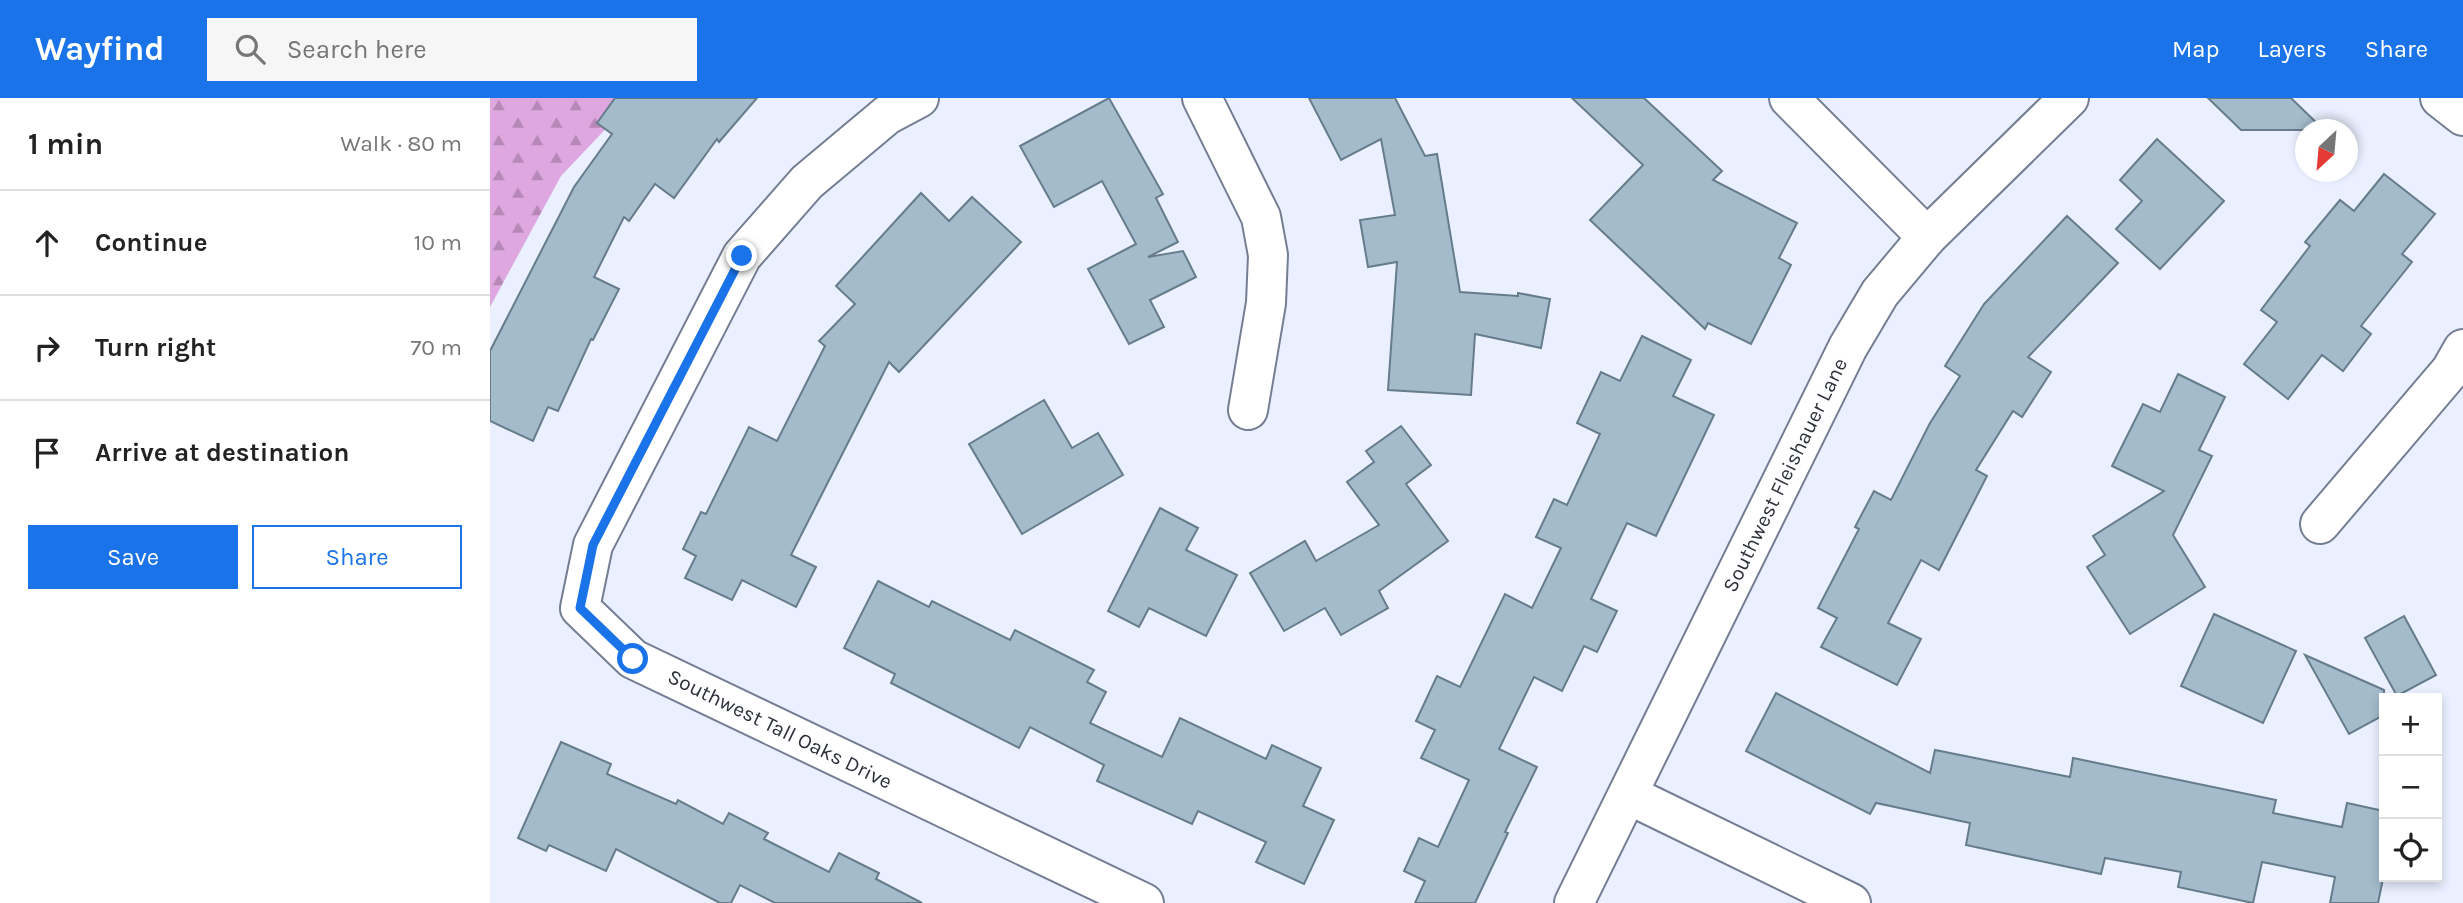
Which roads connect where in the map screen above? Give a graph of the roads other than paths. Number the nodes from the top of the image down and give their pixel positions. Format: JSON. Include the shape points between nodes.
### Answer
{"nodes":[{"id":1,"x":919,"y":98,"type":"edge"},
{"id":2,"x":1202,"y":98,"type":"edge"},
{"id":3,"x":1789,"y":98,"type":"edge"},
{"id":4,"x":2068,"y":98,"type":"edge"},
{"id":5,"x":2440,"y":98,"type":"edge"},
{"id":6,"x":2463,"y":117,"type":"edge"},
{"id":7,"x":1927,"y":237,"type":"junction"},
{"id":8,"x":2463,"y":349,"type":"edge"},
{"id":9,"x":1248,"y":410,"type":"dead end"},
{"id":10,"x":2320,"y":524,"type":"dead end"},
{"id":11,"x":1629,"y":795,"type":"junction"},
{"id":12,"x":1144,"y":903,"type":"edge"},
{"id":13,"x":1574,"y":903,"type":"edge"},
{"id":14,"x":1851,"y":903,"type":"edge"}],
"edges":[{"from":1,"to":12,"type":"street","name":"Southwest Tall Oaks Drive","via":[[887,115],[807,181],[742,256],[593,545],[580,608],[633,659]]},
{"from":2,"to":9,"type":"street","via":[[1261,217],[1268,255],[1266,303]]},
{"from":3,"to":7,"type":"street"},
{"from":4,"to":7,"type":"street","name":"Southwest Fleishauer Lane"},
{"from":5,"to":6,"type":"street"},
{"from":7,"to":11,"type":"street","name":"Southwest Fleishauer Lane","via":[[1880,293],[1848,347]]},
{"from":8,"to":10,"type":"street","via":[[2451,370]]},
{"from":11,"to":13,"type":"street","name":"Southwest Fleishauer Lane"},
{"from":11,"to":14,"type":"street"}]}
